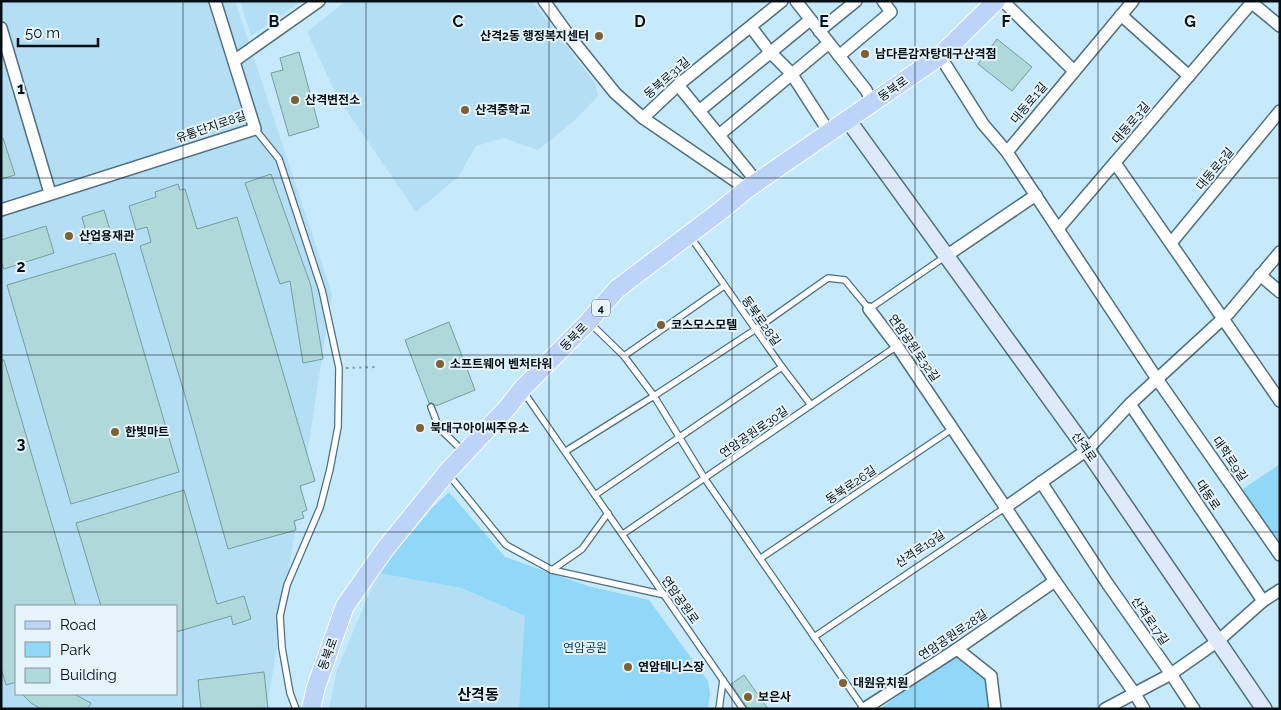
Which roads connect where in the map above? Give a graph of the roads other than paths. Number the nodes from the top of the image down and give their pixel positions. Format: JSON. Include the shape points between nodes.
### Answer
{"nodes":[{"id":1,"x":215,"y":1,"type":"edge"},
{"id":2,"x":319,"y":1,"type":"edge"},
{"id":3,"x":544,"y":1,"type":"edge"},
{"id":4,"x":782,"y":1,"type":"edge"},
{"id":5,"x":796,"y":1,"type":"edge"},
{"id":6,"x":856,"y":1,"type":"edge"},
{"id":7,"x":884,"y":1,"type":"edge"},
{"id":8,"x":996,"y":1,"type":"edge"},
{"id":9,"x":1004,"y":1,"type":"edge"},
{"id":10,"x":1133,"y":1,"type":"edge"},
{"id":11,"x":1252,"y":2,"type":"edge"},
{"id":12,"x":1121,"y":15,"type":"junction"},
{"id":13,"x":810,"y":20,"type":"junction"},
{"id":14,"x":1280,"y":26,"type":"edge"},
{"id":15,"x":751,"y":27,"type":"junction"},
{"id":16,"x":1,"y":28,"type":"edge"},
{"id":17,"x":819,"y":31,"type":"junction"},
{"id":18,"x":3,"y":43,"type":"edge"},
{"id":19,"x":829,"y":43,"type":"junction"},
{"id":20,"x":770,"y":52,"type":"junction"},
{"id":21,"x":839,"y":56,"type":"junction"},
{"id":22,"x":940,"y":56,"type":"junction"},
{"id":23,"x":234,"y":60,"type":"junction"},
{"id":24,"x":1074,"y":71,"type":"junction"},
{"id":25,"x":791,"y":73,"type":"junction"},
{"id":26,"x":1189,"y":76,"type":"junction"},
{"id":27,"x":678,"y":85,"type":"junction"},
{"id":28,"x":873,"y":103,"type":"junction"},
{"id":29,"x":699,"y":111,"type":"junction"},
{"id":30,"x":1280,"y":112,"type":"edge"},
{"id":31,"x":643,"y":118,"type":"junction"},
{"id":32,"x":848,"y":120,"type":"junction"},
{"id":33,"x":256,"y":129,"type":"junction"},
{"id":34,"x":829,"y":132,"type":"junction"},
{"id":35,"x":718,"y":134,"type":"junction"},
{"id":36,"x":1007,"y":152,"type":"junction"},
{"id":37,"x":1115,"y":163,"type":"junction"},
{"id":38,"x":752,"y":185,"type":"junction"},
{"id":39,"x":50,"y":193,"type":"junction"},
{"id":40,"x":1036,"y":195,"type":"junction"},
{"id":41,"x":1,"y":210,"type":"edge"},
{"id":42,"x":1058,"y":229,"type":"junction"},
{"id":43,"x":689,"y":235,"type":"junction"},
{"id":44,"x":1171,"y":243,"type":"junction"},
{"id":45,"x":1280,"y":252,"type":"edge"},
{"id":46,"x":946,"y":256,"type":"junction"},
{"id":47,"x":1260,"y":275,"type":"junction"},
{"id":48,"x":724,"y":286,"type":"junction"},
{"id":49,"x":1280,"y":292,"type":"edge"},
{"id":50,"x":869,"y":308,"type":"junction"},
{"id":51,"x":1223,"y":318,"type":"junction"},
{"id":52,"x":588,"y":322,"type":"junction"},
{"id":53,"x":756,"y":329,"type":"junction"},
{"id":54,"x":897,"y":346,"type":"junction"},
{"id":55,"x":624,"y":356,"type":"junction"},
{"id":56,"x":782,"y":367,"type":"junction"},
{"id":57,"x":1157,"y":379,"type":"junction"},
{"id":58,"x":522,"y":389,"type":"junction"},
{"id":59,"x":1278,"y":392,"type":"edge"},
{"id":60,"x":654,"y":396,"type":"junction"},
{"id":61,"x":1130,"y":404,"type":"junction"},
{"id":62,"x":811,"y":405,"type":"junction"},
{"id":63,"x":431,"y":408,"type":"dead end"},
{"id":64,"x":952,"y":429,"type":"junction"},
{"id":65,"x":679,"y":437,"type":"junction"},
{"id":66,"x":1087,"y":450,"type":"junction"},
{"id":67,"x":566,"y":452,"type":"junction"},
{"id":68,"x":465,"y":453,"type":"junction"},
{"id":69,"x":447,"y":472,"type":"junction"},
{"id":70,"x":705,"y":479,"type":"junction"},
{"id":71,"x":1041,"y":482,"type":"junction"},
{"id":72,"x":596,"y":495,"type":"junction"},
{"id":73,"x":1006,"y":507,"type":"junction"},
{"id":74,"x":608,"y":513,"type":"junction"},
{"id":75,"x":623,"y":534,"type":"junction"},
{"id":76,"x":1279,"y":549,"type":"edge"},
{"id":77,"x":761,"y":558,"type":"junction"},
{"id":78,"x":552,"y":570,"type":"junction"},
{"id":79,"x":1055,"y":581,"type":"junction"},
{"id":80,"x":1280,"y":590,"type":"edge"},
{"id":81,"x":664,"y":595,"type":"junction"},
{"id":82,"x":1263,"y":601,"type":"junction"},
{"id":83,"x":814,"y":637,"type":"junction"},
{"id":84,"x":1218,"y":640,"type":"junction"},
{"id":85,"x":957,"y":649,"type":"junction"},
{"id":86,"x":1171,"y":674,"type":"junction"},
{"id":87,"x":723,"y":680,"type":"junction"},
{"id":88,"x":1135,"y":694,"type":"junction"},
{"id":89,"x":296,"y":709,"type":"edge"},
{"id":90,"x":311,"y":709,"type":"edge"},
{"id":91,"x":719,"y":709,"type":"edge"},
{"id":92,"x":743,"y":709,"type":"edge"},
{"id":93,"x":864,"y":709,"type":"edge"},
{"id":94,"x":995,"y":709,"type":"edge"},
{"id":95,"x":1104,"y":709,"type":"edge"},
{"id":96,"x":1144,"y":709,"type":"edge"},
{"id":97,"x":1194,"y":709,"type":"edge"},
{"id":98,"x":1264,"y":709,"type":"edge"}],
"edges":[{"from":1,"to":23,"type":"street","name":"유통단지로8길"},
{"from":2,"to":23,"type":"street"},
{"from":3,"to":31,"type":"street","name":"동북로31길","via":[[615,93]]},
{"from":4,"to":15,"type":"street","name":"동북로31길"},
{"from":5,"to":13,"type":"street"},
{"from":6,"to":17,"type":"street"},
{"from":7,"to":21,"type":"street","via":[[891,12]]},
{"from":8,"to":22,"type":"main road","name":"동북로","number":"4"},
{"from":9,"to":24,"type":"street"},
{"from":10,"to":12,"type":"street","name":"대동로1길"},
{"from":11,"to":14,"type":"street","name":"대동로3길"},
{"from":11,"to":26,"type":"street","name":"대동로3길"},
{"from":12,"to":24,"type":"street","name":"대동로1길"},
{"from":12,"to":26,"type":"street"},
{"from":13,"to":17,"type":"street"},
{"from":13,"to":20,"type":"street"},
{"from":15,"to":20,"type":"street"},
{"from":15,"to":27,"type":"street","name":"동북로31길"},
{"from":16,"to":18,"type":"street"},
{"from":17,"to":19,"type":"street"},
{"from":18,"to":39,"type":"street"},
{"from":19,"to":21,"type":"street"},
{"from":19,"to":25,"type":"street"},
{"from":20,"to":25,"type":"street"},
{"from":20,"to":29,"type":"street"},
{"from":21,"to":28,"type":"street"},
{"from":22,"to":28,"type":"main road","name":"동북로","number":"4"},
{"from":22,"to":36,"type":"street","via":[[983,124]]},
{"from":23,"to":33,"type":"street","name":"유통단지로8길"},
{"from":24,"to":36,"type":"street","name":"대동로1길"},
{"from":25,"to":34,"type":"street"},
{"from":25,"to":35,"type":"street"},
{"from":26,"to":37,"type":"street","name":"대동로3길"},
{"from":27,"to":29,"type":"street"},
{"from":27,"to":31,"type":"street","name":"동북로31길"},
{"from":28,"to":32,"type":"main road","name":"동북로","number":"4"},
{"from":29,"to":35,"type":"street"},
{"from":30,"to":44,"type":"street","name":"대동로5길"},
{"from":31,"to":38,"type":"street"},
{"from":32,"to":34,"type":"main road","name":"동북로","number":"4"},
{"from":32,"to":46,"type":"street","name":"산격로"},
{"from":33,"to":39,"type":"street","name":"유통단지로8길"},
{"from":33,"to":89,"type":"lane","via":[[279,159],[322,290],[339,368],[338,427],[330,469],[320,508],[287,585],[280,616],[282,648]]},
{"from":34,"to":38,"type":"main road","name":"동북로","number":"4"},
{"from":35,"to":38,"type":"street"},
{"from":36,"to":40,"type":"street"},
{"from":37,"to":42,"type":"street"},
{"from":37,"to":44,"type":"street","name":"대동로3길"},
{"from":38,"to":43,"type":"main road","name":"동북로","number":"4"},
{"from":39,"to":41,"type":"street","name":"유통단지로8길"},
{"from":40,"to":42,"type":"street"},
{"from":40,"to":46,"type":"street"},
{"from":42,"to":57,"type":"street"},
{"from":43,"to":48,"type":"lane","name":"동북로28길"},
{"from":43,"to":52,"type":"main road","name":"동북로","number":"4","via":[[617,289]]},
{"from":44,"to":51,"type":"street","name":"대동로3길"},
{"from":45,"to":47,"type":"street"},
{"from":46,"to":50,"type":"lane"},
{"from":46,"to":66,"type":"street","name":"산격로"},
{"from":47,"to":49,"type":"street"},
{"from":47,"to":51,"type":"street"},
{"from":48,"to":53,"type":"lane","name":"동북로28길"},
{"from":48,"to":55,"type":"lane"},
{"from":50,"to":53,"type":"lane","name":"연암공원로32길","via":[[845,280],[828,278]]},
{"from":50,"to":54,"type":"street","name":"연암공원로32길"},
{"from":51,"to":57,"type":"street"},
{"from":51,"to":59,"type":"street","name":"대동로3길"},
{"from":52,"to":55,"type":"lane"},
{"from":52,"to":58,"type":"main road","name":"동북로","number":"4"},
{"from":53,"to":56,"type":"lane","name":"동북로28길"},
{"from":53,"to":60,"type":"lane","name":"연암공원로32길"},
{"from":54,"to":62,"type":"lane","name":"연암공원로30길"},
{"from":54,"to":64,"type":"street","name":"연암공원로32길"},
{"from":55,"to":60,"type":"lane"},
{"from":56,"to":62,"type":"lane","name":"동북로28길"},
{"from":56,"to":65,"type":"lane"},
{"from":57,"to":61,"type":"street"},
{"from":57,"to":76,"type":"street","name":"대학로9길"},
{"from":58,"to":67,"type":"lane","name":"연암공원로"},
{"from":58,"to":68,"type":"main road","name":"동북로","number":"4"},
{"from":60,"to":65,"type":"lane"},
{"from":60,"to":67,"type":"lane","name":"연암공원로32길"},
{"from":61,"to":66,"type":"street"},
{"from":61,"to":82,"type":"street","name":"대동로"},
{"from":62,"to":70,"type":"lane","name":"연암공원로30길"},
{"from":63,"to":68,"type":"lane","via":[[439,428]]},
{"from":64,"to":73,"type":"street","name":"연암공원로32길"},
{"from":64,"to":77,"type":"lane","name":"동북로26길"},
{"from":65,"to":70,"type":"lane"},
{"from":65,"to":72,"type":"lane"},
{"from":66,"to":71,"type":"street","name":"산격로19길"},
{"from":66,"to":84,"type":"street","name":"산격로"},
{"from":67,"to":72,"type":"lane","name":"연암공원로"},
{"from":68,"to":69,"type":"main road","name":"동북로","number":"4"},
{"from":69,"to":78,"type":"lane","via":[[506,545]]},
{"from":69,"to":90,"type":"main road","name":"동북로","number":"4","via":[[345,606]]},
{"from":70,"to":75,"type":"lane","name":"연암공원로30길"},
{"from":70,"to":77,"type":"lane"},
{"from":71,"to":73,"type":"street","name":"산격로19길"},
{"from":71,"to":86,"type":"street","name":"산격로17길"},
{"from":72,"to":74,"type":"lane","name":"연암공원로"},
{"from":73,"to":79,"type":"street","name":"연암공원로32길"},
{"from":73,"to":83,"type":"lane","name":"산격로19길"},
{"from":74,"to":75,"type":"lane","name":"연암공원로"},
{"from":74,"to":78,"type":"lane","via":[[582,549]]},
{"from":75,"to":81,"type":"lane","name":"연암공원로"},
{"from":77,"to":83,"type":"lane"},
{"from":78,"to":81,"type":"lane"},
{"from":79,"to":85,"type":"street","name":"연암공원로28길"},
{"from":79,"to":88,"type":"street","name":"연암공원로32길"},
{"from":80,"to":82,"type":"street"},
{"from":81,"to":87,"type":"lane","name":"연암공원로"},
{"from":82,"to":84,"type":"street"},
{"from":83,"to":93,"type":"lane"},
{"from":84,"to":86,"type":"street"},
{"from":84,"to":98,"type":"street","name":"산격로"},
{"from":85,"to":93,"type":"street","name":"연암공원로28길"},
{"from":85,"to":94,"type":"street","via":[[991,676]]},
{"from":86,"to":88,"type":"street"},
{"from":86,"to":97,"type":"street","name":"산격로17길"},
{"from":87,"to":91,"type":"lane"},
{"from":87,"to":92,"type":"lane","name":"연암공원로"},
{"from":88,"to":95,"type":"street"},
{"from":88,"to":96,"type":"street","name":"연암공원로32길"}]}
